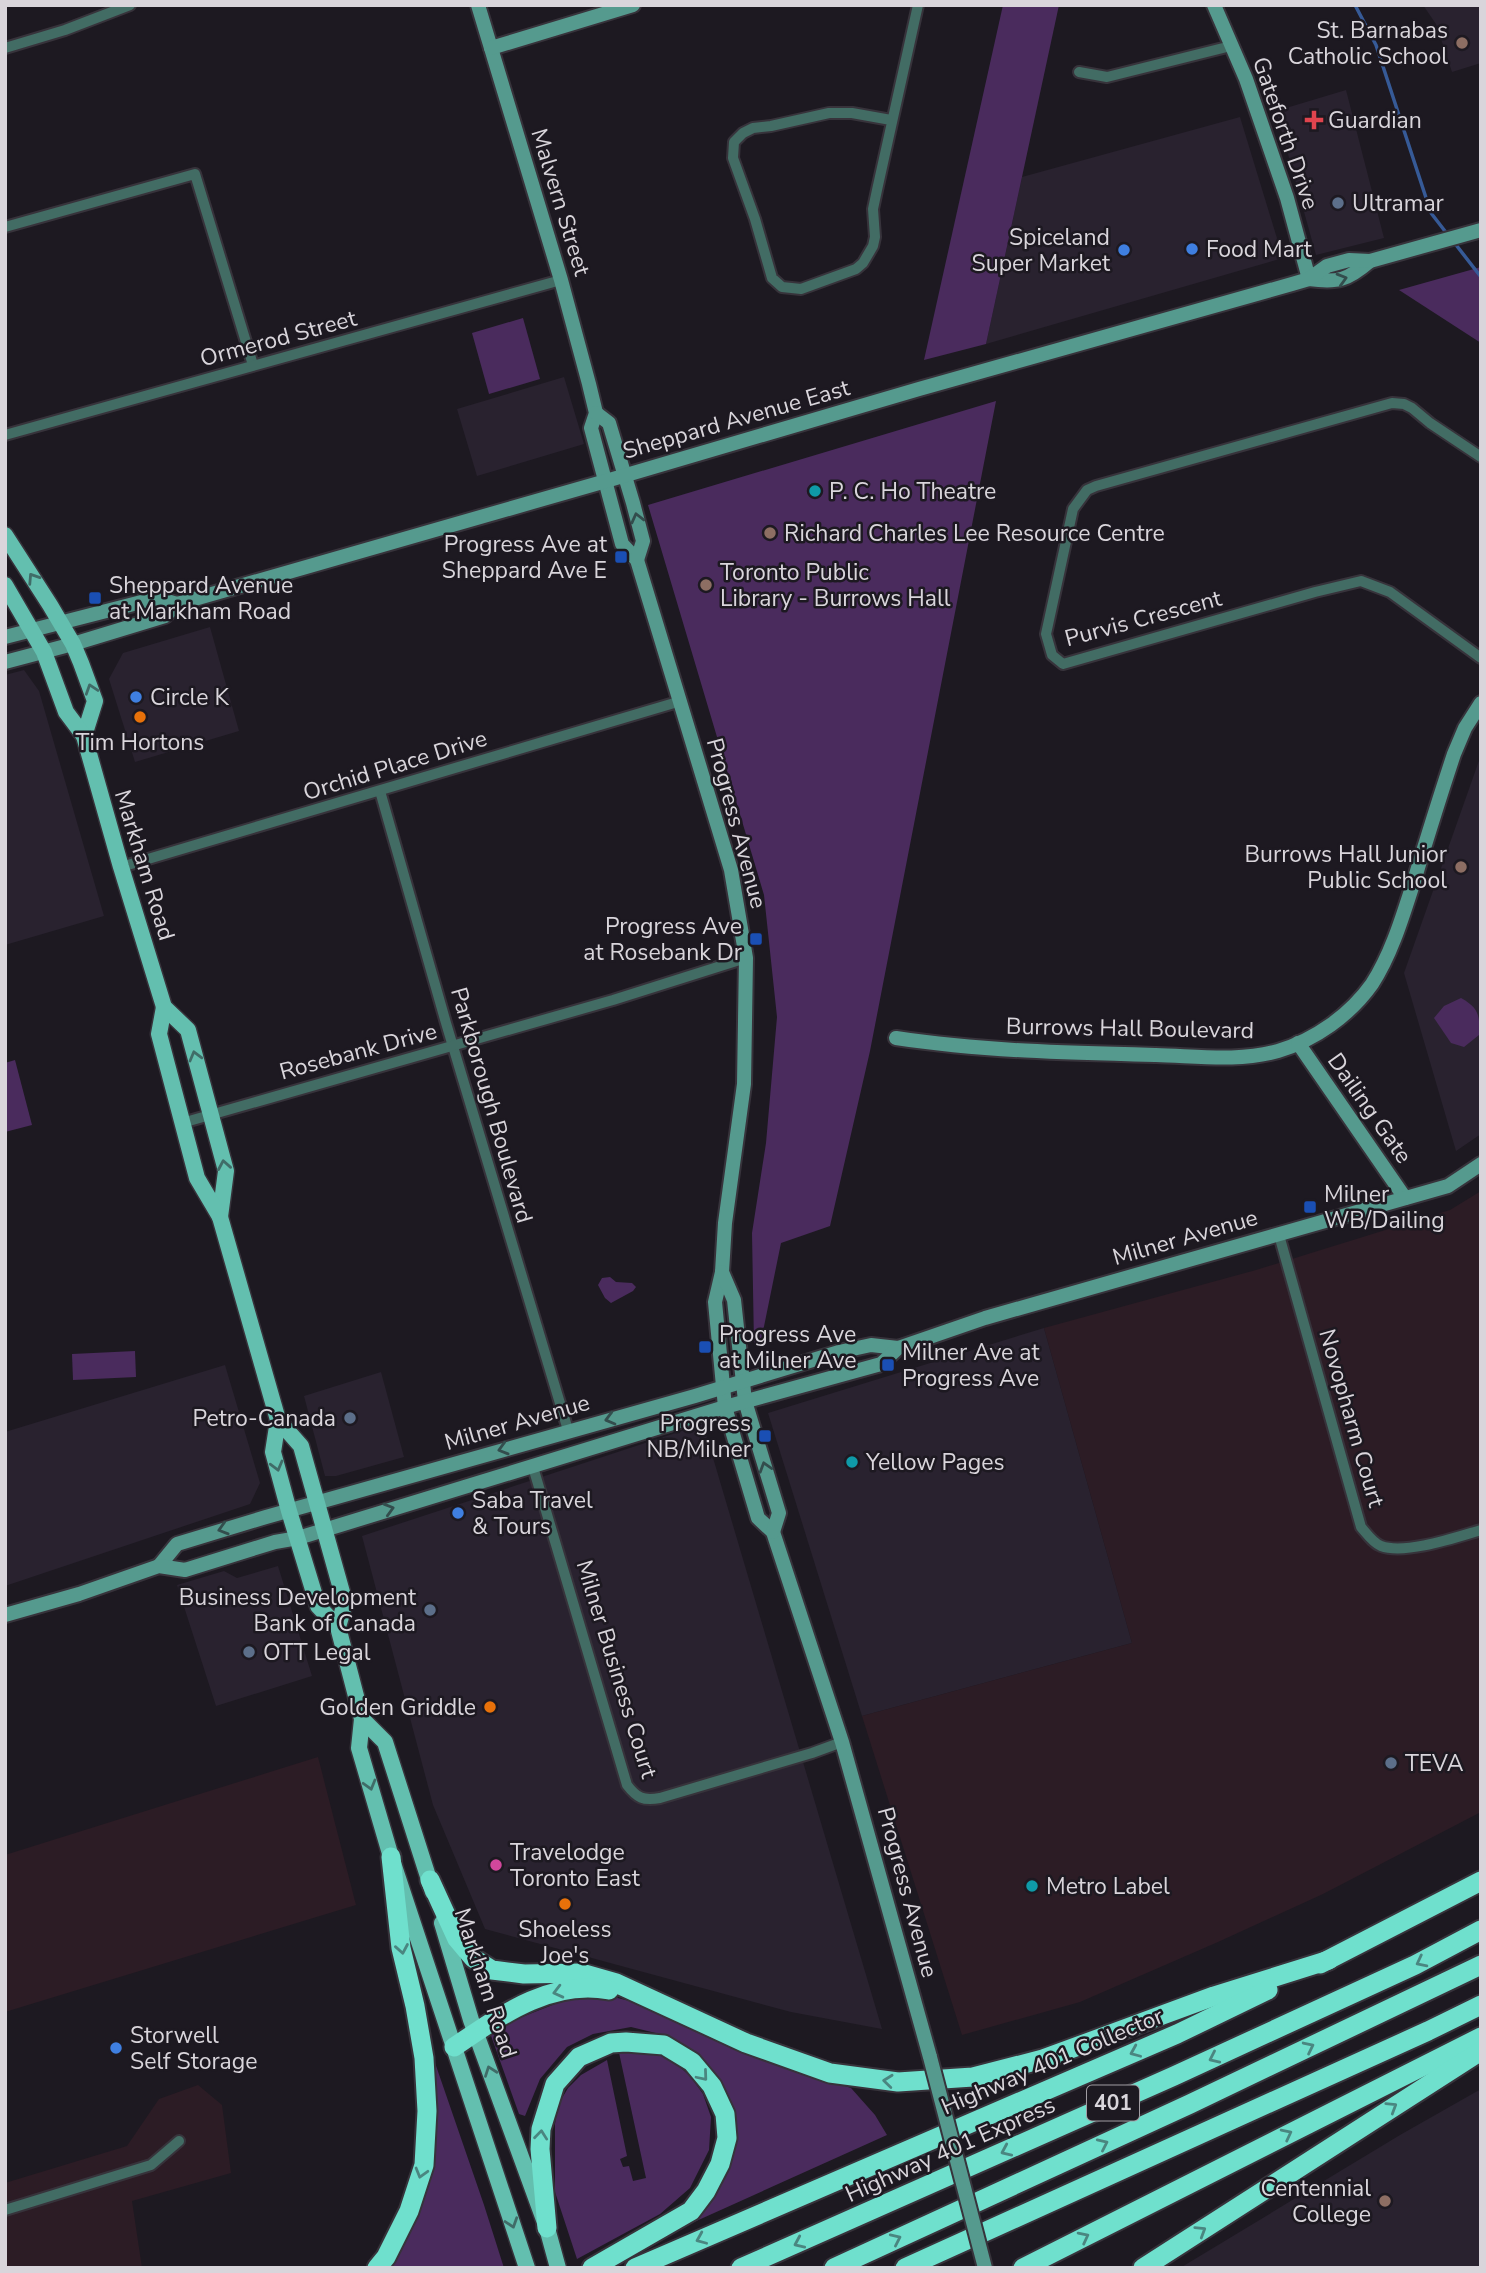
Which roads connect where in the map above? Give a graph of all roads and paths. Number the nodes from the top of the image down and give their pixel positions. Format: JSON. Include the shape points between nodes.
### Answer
{"nodes":[{"id":1,"x":130,"y":5,"type":"edge"},
{"id":2,"x":478,"y":5,"type":"edge"},
{"id":3,"x":633,"y":5,"type":"edge"},
{"id":4,"x":918,"y":5,"type":"edge"},
{"id":5,"x":1214,"y":5,"type":"edge"},
{"id":6,"x":1231,"y":46,"type":"junction"},
{"id":7,"x":5,"y":48,"type":"edge"},
{"id":8,"x":491,"y":48,"type":"junction"},
{"id":9,"x":1079,"y":72,"type":"dead end"},
{"id":10,"x":891,"y":120,"type":"junction"},
{"id":11,"x":5,"y":227,"type":"edge"},
{"id":12,"x":1480,"y":230,"type":"edge"},
{"id":13,"x":1309,"y":279,"type":"junction"},
{"id":14,"x":561,"y":280,"type":"junction"},
{"id":15,"x":253,"y":365,"type":"junction"},
{"id":16,"x":596,"y":413,"type":"junction"},
{"id":17,"x":5,"y":435,"type":"edge"},
{"id":18,"x":1481,"y":457,"type":"edge"},
{"id":19,"x":625,"y":475,"type":"junction"},
{"id":20,"x":606,"y":481,"type":"junction"},
{"id":21,"x":5,"y":535,"type":"edge"},
{"id":22,"x":637,"y":560,"type":"junction"},
{"id":23,"x":5,"y":585,"type":"edge"},
{"id":24,"x":177,"y":604,"type":"junction"},
{"id":25,"x":60,"y":621,"type":"junction"},
{"id":26,"x":32,"y":629,"type":"junction"},
{"id":27,"x":5,"y":637,"type":"edge"},
{"id":28,"x":73,"y":644,"type":"junction"},
{"id":29,"x":44,"y":652,"type":"junction"},
{"id":30,"x":1481,"y":658,"type":"edge"},
{"id":31,"x":5,"y":662,"type":"edge"},
{"id":32,"x":681,"y":701,"type":"junction"},
{"id":33,"x":1481,"y":703,"type":"edge"},
{"id":34,"x":84,"y":736,"type":"junction"},
{"id":35,"x":380,"y":792,"type":"junction"},
{"id":36,"x":121,"y":867,"type":"junction"},
{"id":37,"x":746,"y":958,"type":"junction"},
{"id":38,"x":164,"y":1007,"type":"junction"},
{"id":39,"x":896,"y":1038,"type":"dead end"},
{"id":40,"x":1298,"y":1043,"type":"junction"},
{"id":41,"x":453,"y":1046,"type":"junction"},
{"id":42,"x":211,"y":1115,"type":"junction"},
{"id":43,"x":182,"y":1123,"type":"junction"},
{"id":44,"x":1481,"y":1164,"type":"edge"},
{"id":45,"x":1405,"y":1198,"type":"junction"},
{"id":46,"x":220,"y":1217,"type":"junction"},
{"id":47,"x":1279,"y":1235,"type":"junction"},
{"id":48,"x":722,"y":1272,"type":"junction"},
{"id":49,"x":898,"y":1348,"type":"junction"},
{"id":50,"x":744,"y":1381,"type":"junction"},
{"id":51,"x":723,"y":1387,"type":"junction"},
{"id":52,"x":745,"y":1401,"type":"junction"},
{"id":53,"x":725,"y":1407,"type":"junction"},
{"id":54,"x":278,"y":1420,"type":"junction"},
{"id":55,"x":568,"y":1430,"type":"junction"},
{"id":56,"x":533,"y":1467,"type":"junction"},
{"id":57,"x":316,"y":1502,"type":"junction"},
{"id":58,"x":289,"y":1511,"type":"junction"},
{"id":59,"x":323,"y":1529,"type":"junction"},
{"id":60,"x":1481,"y":1530,"type":"edge"},
{"id":61,"x":773,"y":1532,"type":"junction"},
{"id":62,"x":298,"y":1538,"type":"junction"},
{"id":63,"x":159,"y":1566,"type":"junction"},
{"id":64,"x":5,"y":1615,"type":"edge"},
{"id":65,"x":338,"y":1626,"type":"junction"},
{"id":66,"x":362,"y":1719,"type":"junction"},
{"id":67,"x":842,"y":1742,"type":"junction"},
{"id":68,"x":391,"y":1857,"type":"junction"},
{"id":69,"x":429,"y":1880,"type":"junction"},
{"id":70,"x":1481,"y":1881,"type":"edge"},
{"id":71,"x":1481,"y":1930,"type":"edge"},
{"id":72,"x":1329,"y":1960,"type":"junction"},
{"id":73,"x":1481,"y":1965,"type":"edge"},
{"id":74,"x":649,"y":1998,"type":"junction"},
{"id":75,"x":1481,"y":2005,"type":"edge"},
{"id":76,"x":475,"y":2032,"type":"junction"},
{"id":77,"x":1481,"y":2037,"type":"edge"},
{"id":78,"x":454,"y":2047,"type":"junction"},
{"id":79,"x":1481,"y":2051,"type":"edge"},
{"id":80,"x":179,"y":2141,"type":"dead end"},
{"id":81,"x":5,"y":2210,"type":"edge"},
{"id":82,"x":547,"y":2228,"type":"junction"},
{"id":83,"x":377,"y":2268,"type":"edge"},
{"id":84,"x":527,"y":2268,"type":"edge"},
{"id":85,"x":558,"y":2268,"type":"edge"},
{"id":86,"x":592,"y":2268,"type":"edge"},
{"id":87,"x":635,"y":2268,"type":"edge"},
{"id":88,"x":741,"y":2268,"type":"edge"},
{"id":89,"x":834,"y":2268,"type":"edge"},
{"id":90,"x":905,"y":2268,"type":"edge"},
{"id":91,"x":985,"y":2268,"type":"edge"},
{"id":92,"x":1023,"y":2268,"type":"edge"},
{"id":93,"x":1143,"y":2268,"type":"edge"}],
"edges":[{"from":1,"to":7,"type":"street"},
{"from":2,"to":8,"type":"main road","name":"Malvern Street"},
{"from":3,"to":8,"type":"main road"},
{"from":4,"to":10,"type":"street"},
{"from":5,"to":6,"type":"main road","name":"Gateforth Drive"},
{"from":6,"to":9,"type":"street","via":[[1107,78]]},
{"from":6,"to":13,"type":"main road","name":"Gateforth Drive","via":[[1287,198]]},
{"from":8,"to":14,"type":"main road","name":"Malvern Street"},
{"from":10,"to":10,"type":"street","via":[[828,113],[753,128],[734,142],[733,158],[775,282],[787,289],[801,289],[856,270],[863,263],[873,246],[873,209]]},
{"from":11,"to":15,"type":"street","via":[[195,174]]},
{"from":12,"to":13,"type":"main road","name":"Sheppard Avenue East","via":[[1370,261],[1353,276],[1331,282]]},
{"from":13,"to":19,"type":"main road","name":"Sheppard Avenue East"},
{"from":14,"to":15,"type":"street","name":"Ormerod Street"},
{"from":14,"to":16,"type":"main road","name":"Malvern Street"},
{"from":15,"to":17,"type":"street","name":"Ormerod Street"},
{"from":16,"to":19,"type":"main road","name":"Malvern Street","via":[[609,423]]},
{"from":16,"to":20,"type":"main road","name":"Malvern Street","via":[[591,428]]},
{"from":18,"to":30,"type":"street","name":"Purvis Crescent","via":[[1412,408],[1392,403],[1096,485],[1073,509],[1046,634],[1052,655],[1063,664],[1361,581],[1390,592]]},
{"from":19,"to":20,"type":"main road","name":"Sheppard Avenue East"},
{"from":22,"to":19,"type":"main road","name":"Progress Avenue","one_way":true,"via":[[643,541]]},
{"from":20,"to":22,"type":"main road","name":"Progress Avenue","via":[[622,544]]},
{"from":20,"to":24,"type":"main road","name":"Sheppard Avenue East"},
{"from":25,"to":21,"type":"main road","one_way":true},
{"from":22,"to":32,"type":"main road","name":"Progress Avenue"},
{"from":23,"to":26,"type":"main road","name":"Markham Road"},
{"from":24,"to":25,"type":"main road","name":"Sheppard Avenue East","via":[[157,598]]},
{"from":24,"to":28,"type":"main road","name":"Sheppard Avenue East","via":[[165,616]]},
{"from":25,"to":26,"type":"main road","name":"Sheppard Avenue East"},
{"from":25,"to":28,"type":"main road"},
{"from":26,"to":27,"type":"main road","name":"Sheppard Avenue East"},
{"from":26,"to":29,"type":"main road","name":"Markham Road"},
{"from":28,"to":29,"type":"main road","name":"Sheppard Avenue East"},
{"from":34,"to":28,"type":"main road","one_way":true,"via":[[95,701]]},
{"from":29,"to":31,"type":"main road","name":"Sheppard Avenue East"},
{"from":29,"to":34,"type":"main road","name":"Markham Road","via":[[66,712]]},
{"from":32,"to":35,"type":"street","name":"Orchid Place Drive"},
{"from":32,"to":37,"type":"main road","name":"Progress Avenue","via":[[731,870]]},
{"from":33,"to":40,"type":"main road","name":"Burrows Hall Boulevard","via":[[1454,754],[1383,964],[1345,1013]]},
{"from":34,"to":36,"type":"main road","name":"Markham Road"},
{"from":35,"to":36,"type":"street","name":"Orchid Place Drive"},
{"from":35,"to":41,"type":"street","name":"Parkborough Boulevard"},
{"from":36,"to":38,"type":"main road","name":"Markham Road"},
{"from":37,"to":41,"type":"street","name":"Rosebank Drive"},
{"from":37,"to":48,"type":"main road","name":"Progress Avenue","via":[[744,1084]]},
{"from":42,"to":38,"type":"main road","name":"Markham Road","one_way":true,"via":[[188,1030]]},
{"from":38,"to":43,"type":"main road","name":"Markham Road","via":[[159,1034]]},
{"from":39,"to":40,"type":"main road","name":"Burrows Hall Boulevard","via":[[1076,1054],[1227,1058],[1263,1055]]},
{"from":40,"to":45,"type":"main road","name":"Dailing Gate"},
{"from":41,"to":42,"type":"street","name":"Rosebank Drive"},
{"from":41,"to":55,"type":"street","name":"Parkborough Boulevard"},
{"from":42,"to":43,"type":"street","name":"Rosebank Drive"},
{"from":46,"to":42,"type":"main road","name":"Markham Road","one_way":true,"via":[[226,1171]]},
{"from":43,"to":46,"type":"main road","name":"Markham Road","via":[[197,1178]]},
{"from":44,"to":45,"type":"main road","name":"Milner Avenue","via":[[1448,1186]]},
{"from":45,"to":47,"type":"main road","name":"Milner Avenue"},
{"from":46,"to":54,"type":"main road","name":"Markham Road"},
{"from":47,"to":49,"type":"main road","name":"Milner Avenue","via":[[985,1318]]},
{"from":47,"to":60,"type":"street","name":"Novopharm Court","via":[[1361,1527],[1381,1546],[1396,1548],[1442,1542]]},
{"from":48,"to":50,"type":"main road","name":"Progress Avenue","via":[[734,1300]]},
{"from":48,"to":51,"type":"main road","name":"Progress Avenue","via":[[715,1302]]},
{"from":49,"to":50,"type":"main road","name":"Milner Avenue","via":[[871,1345]]},
{"from":49,"to":52,"type":"main road","name":"Milner Avenue","via":[[881,1364]]},
{"from":50,"to":51,"type":"main road","name":"Milner Avenue"},
{"from":50,"to":52,"type":"main road","name":"Progress Avenue"},
{"from":51,"to":53,"type":"main road","name":"Progress Avenue"},
{"from":51,"to":55,"type":"main road","name":"Milner Avenue","one_way":true},
{"from":52,"to":53,"type":"main road","name":"Milner Avenue"},
{"from":61,"to":52,"type":"main road","name":"Progress Avenue","one_way":true,"via":[[779,1513]]},
{"from":53,"to":56,"type":"main road","name":"Milner Avenue"},
{"from":53,"to":61,"type":"main road","name":"Progress Avenue","via":[[758,1518]]},
{"from":54,"to":57,"type":"main road","name":"Markham Road","via":[[301,1446]]},
{"from":54,"to":58,"type":"main road","name":"Markham Road","one_way":true,"via":[[273,1452]]},
{"from":55,"to":57,"type":"main road","name":"Milner Avenue","one_way":true},
{"from":59,"to":56,"type":"main road","name":"Milner Avenue","one_way":true},
{"from":56,"to":67,"type":"street","name":"Milner Business Court","via":[[627,1785],[636,1797],[646,1801],[660,1798]]},
{"from":57,"to":58,"type":"main road","name":"Milner Avenue"},
{"from":57,"to":59,"type":"main road","name":"Markham Road"},
{"from":58,"to":62,"type":"main road","name":"Markham Road"},
{"from":58,"to":63,"type":"main road","name":"Milner Avenue","one_way":true,"via":[[177,1544]]},
{"from":59,"to":62,"type":"main road","name":"Milner Avenue"},
{"from":59,"to":65,"type":"main road","name":"Markham Road","via":[[345,1604]]},
{"from":61,"to":67,"type":"main road","name":"Progress Avenue"},
{"from":62,"to":63,"type":"main road","name":"Milner Avenue","via":[[185,1570]]},
{"from":62,"to":65,"type":"main road","name":"Markham Road","via":[[318,1605]]},
{"from":63,"to":64,"type":"main road","name":"Milner Avenue"},
{"from":65,"to":66,"type":"main road","name":"Markham Road"},
{"from":66,"to":68,"type":"main road","name":"Markham Road","one_way":true,"via":[[359,1748]]},
{"from":66,"to":69,"type":"main road","name":"Markham Road","via":[[385,1742]]},
{"from":67,"to":91,"type":"main road","name":"Progress Avenue","bridge":true},
{"from":68,"to":78,"type":"main road","name":"Markham Road"},
{"from":68,"to":83,"type":"highway","one_way":true,"via":[[401,1948],[424,2058],[427,2111],[424,2165],[409,2211]]},
{"from":69,"to":74,"type":"highway","via":[[457,1939],[473,1958],[492,1969],[524,1974],[581,1973]]},
{"from":69,"to":76,"type":"main road","name":"Markham Road"},
{"from":70,"to":72,"type":"highway","name":"Highway 401 Collector","number":"401"},
{"from":71,"to":88,"type":"highway","name":"Highway 401 Express","number":"401","one_way":true,"via":[[1174,2076]]},
{"from":72,"to":74,"type":"highway","one_way":true,"via":[[1214,1996],[1043,2059],[973,2077],[898,2082],[831,2073],[746,2043]]},
{"from":72,"to":87,"type":"highway","name":"Highway 401 Collector","number":"401","one_way":true,"via":[[1177,2034]]},
{"from":89,"to":73,"type":"highway","number":"401","one_way":true},
{"from":74,"to":76,"type":"highway","one_way":true,"via":[[590,1987],[556,1991],[505,2012]]},
{"from":75,"to":90,"type":"highway"},
{"from":76,"to":78,"type":"highway"},
{"from":82,"to":76,"type":"main road","name":"Markham Road","one_way":true},
{"from":92,"to":77,"type":"highway","one_way":true},
{"from":78,"to":84,"type":"main road","name":"Markham Road","one_way":true},
{"from":93,"to":79,"type":"highway","one_way":true},
{"from":80,"to":81,"type":"street","via":[[151,2165]]},
{"from":82,"to":85,"type":"main road","name":"Markham Road"},
{"from":82,"to":86,"type":"highway","one_way":true,"via":[[541,2129],[555,2084],[579,2057],[611,2043],[664,2045],[692,2062],[712,2086],[725,2114],[727,2138],[720,2164],[691,2211]]}]}
